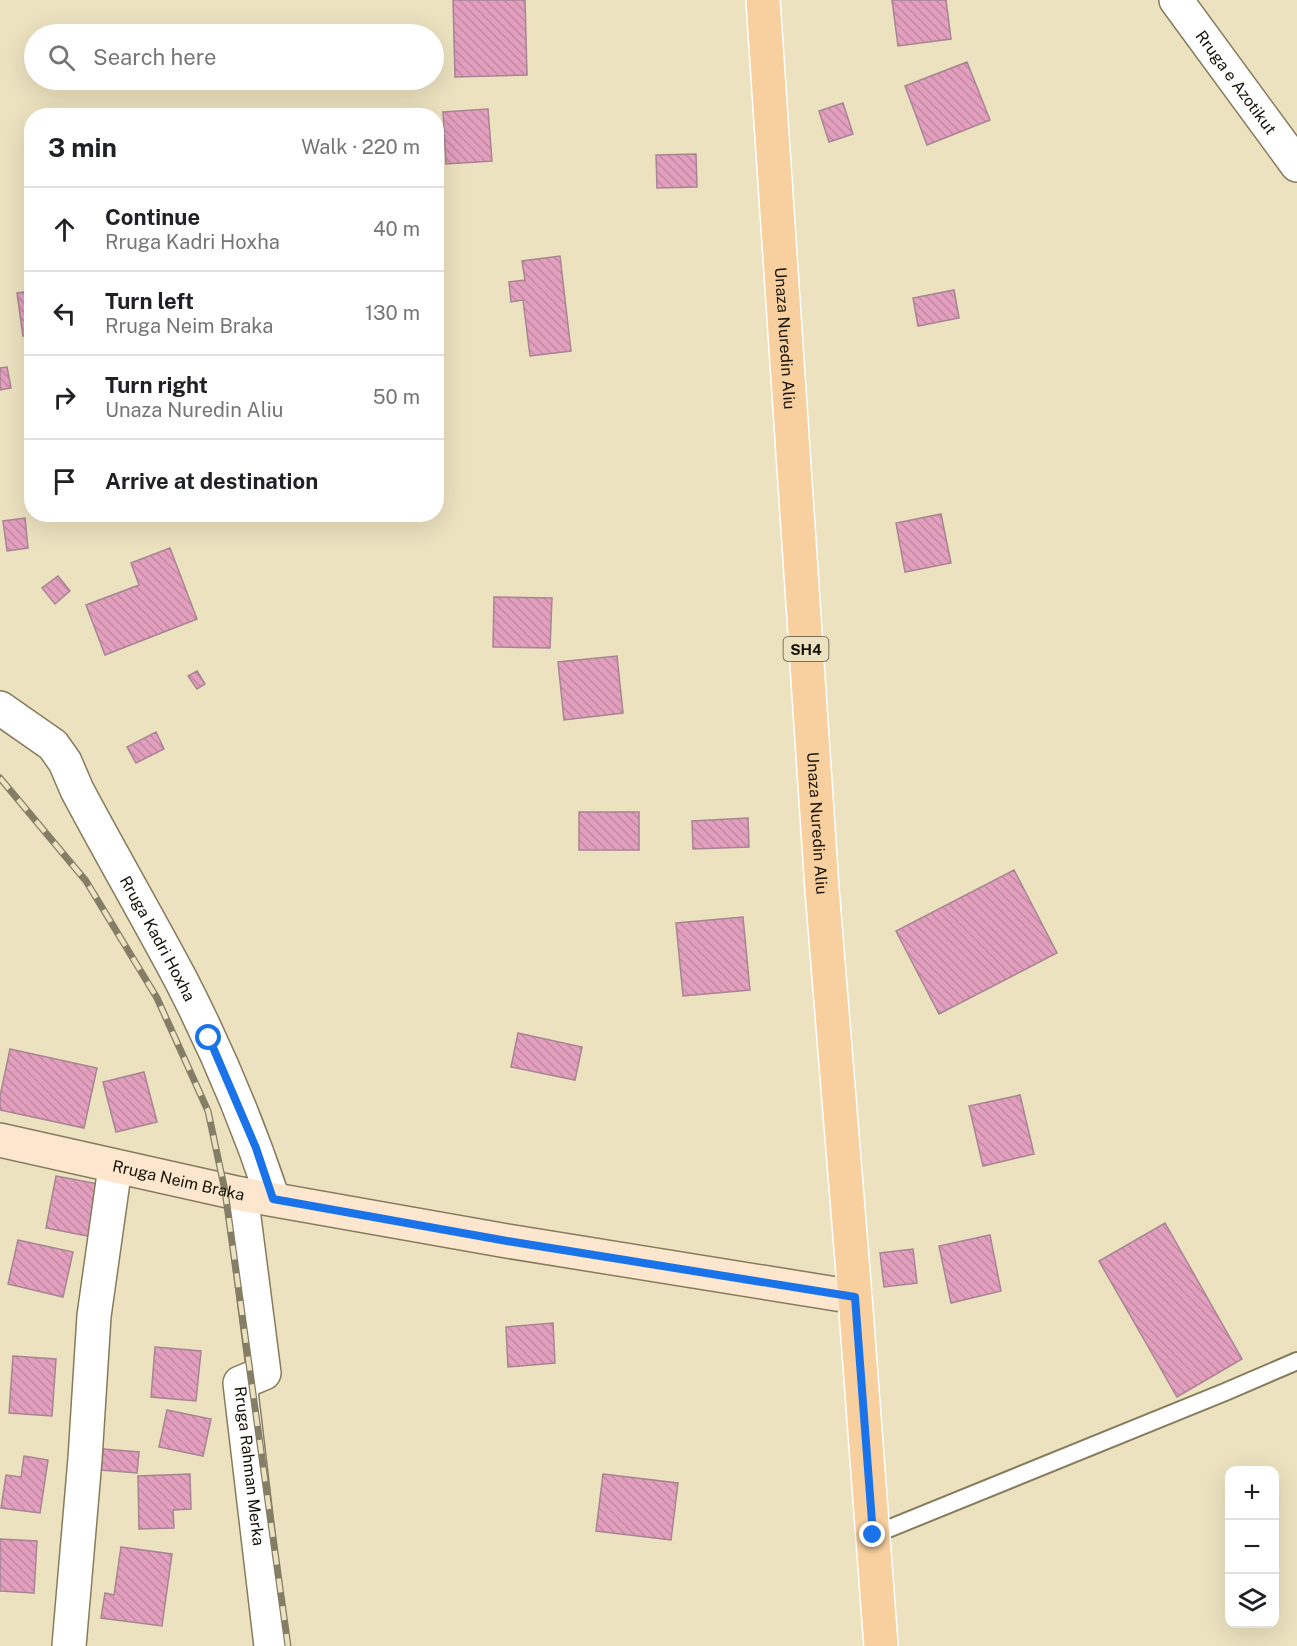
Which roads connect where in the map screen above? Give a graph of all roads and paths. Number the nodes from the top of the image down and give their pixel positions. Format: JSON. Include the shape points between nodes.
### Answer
{"nodes":[{"id":1,"x":762,"y":0,"type":"edge"},
{"id":2,"x":1186,"y":3,"type":"edge"},
{"id":3,"x":1297,"y":165,"type":"edge"},
{"id":4,"x":0,"y":708,"type":"edge"},
{"id":5,"x":0,"y":1140,"type":"edge"},
{"id":6,"x":115,"y":1167,"type":"junction"},
{"id":7,"x":241,"y":1194,"type":"junction"},
{"id":8,"x":273,"y":1199,"type":"junction"},
{"id":9,"x":855,"y":1297,"type":"junction"},
{"id":10,"x":1297,"y":1360,"type":"edge"},
{"id":11,"x":873,"y":1535,"type":"junction"},
{"id":12,"x":69,"y":1646,"type":"edge"},
{"id":13,"x":271,"y":1646,"type":"edge"},
{"id":14,"x":881,"y":1646,"type":"edge"}],
"edges":[{"from":1,"to":9,"type":"main road","name":"Unaza Nuredin Aliu","number":"SH4","via":[[822,889]]},
{"from":2,"to":3,"type":"street","name":"Rruga e Azotikut"},
{"from":4,"to":8,"type":"street","name":"Rruga Kadri Hoxha","via":[[53,745],[65,762],[209,1038],[256,1148]]},
{"from":5,"to":6,"type":"street","name":"Rruga Neim Braka"},
{"from":6,"to":7,"type":"street","name":"Rruga Neim Braka"},
{"from":6,"to":12,"type":"street","via":[[94,1316]]},
{"from":7,"to":8,"type":"street","name":"Rruga Neim Braka"},
{"from":7,"to":13,"type":"street","name":"Rruga Rahman Merka","via":[[264,1372],[240,1383]]},
{"from":8,"to":9,"type":"street","name":"Rruga Neim Braka"},
{"from":9,"to":11,"type":"main road","name":"Unaza Nuredin Aliu","number":"SH4"},
{"from":10,"to":11,"type":"lane"},
{"from":11,"to":14,"type":"main road","name":"Unaza Nuredin Aliu","number":"SH4"}]}
